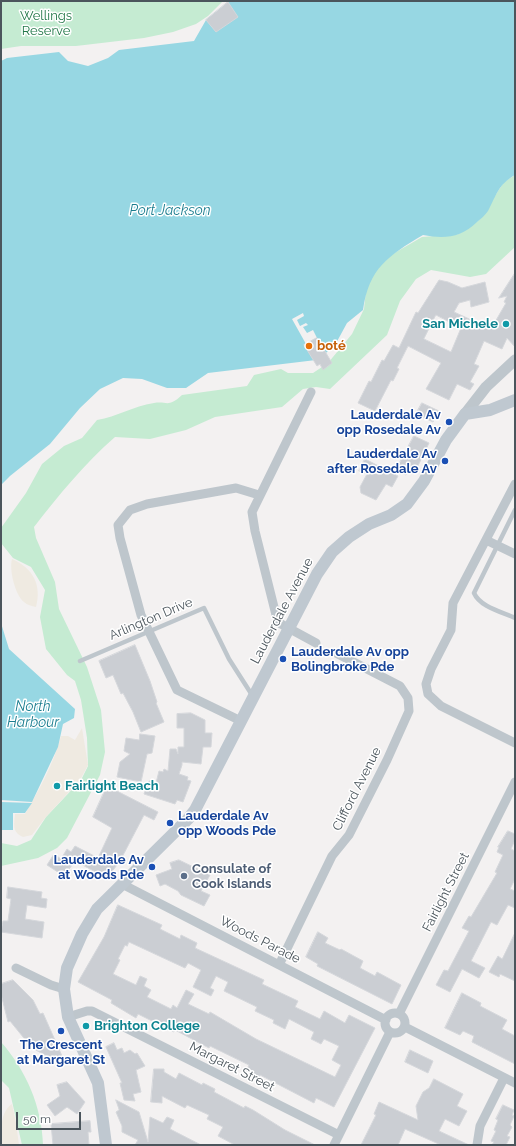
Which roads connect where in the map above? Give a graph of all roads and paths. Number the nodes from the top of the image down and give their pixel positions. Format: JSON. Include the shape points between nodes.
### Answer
{"nodes":[{"id":1,"x":515,"y":360,"type":"edge"},
{"id":2,"x":311,"y":392,"type":"dead end"},
{"id":3,"x":515,"y":400,"type":"edge"},
{"id":4,"x":465,"y":414,"type":"junction"},
{"id":5,"x":515,"y":484,"type":"edge"},
{"id":6,"x":259,"y":496,"type":"junction"},
{"id":7,"x":515,"y":510,"type":"edge"},
{"id":8,"x":486,"y":540,"type":"junction"},
{"id":9,"x":497,"y":546,"type":"junction"},
{"id":10,"x":515,"y":554,"type":"edge"},
{"id":11,"x":515,"y":618,"type":"edge"},
{"id":12,"x":288,"y":628,"type":"junction"},
{"id":13,"x":149,"y":631,"type":"junction"},
{"id":14,"x":316,"y":643,"type":"dead end"},
{"id":15,"x":336,"y":653,"type":"dead end"},
{"id":16,"x":80,"y":661,"type":"dead end"},
{"id":17,"x":253,"y":696,"type":"junction"},
{"id":18,"x":241,"y":720,"type":"junction"},
{"id":19,"x":515,"y":743,"type":"edge"},
{"id":20,"x":515,"y":782,"type":"edge"},
{"id":21,"x":122,"y":884,"type":"junction"},
{"id":22,"x":279,"y":964,"type":"junction"},
{"id":23,"x":16,"y":968,"type":"dead end"},
{"id":24,"x":64,"y":989,"type":"junction"},
{"id":25,"x":398,"y":1014,"type":"junction"},
{"id":26,"x":68,"y":1017,"type":"junction"},
{"id":27,"x":386,"y":1020,"type":"junction"},
{"id":28,"x":405,"y":1027,"type":"junction"},
{"id":29,"x":390,"y":1032,"type":"junction"},
{"id":30,"x":504,"y":1078,"type":"junction"},
{"id":31,"x":515,"y":1084,"type":"edge"},
{"id":32,"x":339,"y":1135,"type":"junction"},
{"id":33,"x":106,"y":1145,"type":"edge"},
{"id":34,"x":334,"y":1145,"type":"edge"},
{"id":35,"x":477,"y":1145,"type":"edge"}],
"edges":[{"from":1,"to":4,"type":"street","name":"Lauderdale Avenue","via":[[486,387]]},
{"from":2,"to":6,"type":"street"},
{"from":3,"to":4,"type":"main road","via":[[490,410]]},
{"from":4,"to":12,"type":"main road","name":"Lauderdale Avenue","via":[[446,440],[424,481],[408,504],[359,530],[332,552]]},
{"from":5,"to":8,"type":"street"},
{"from":6,"to":12,"type":"street","via":[[252,512],[255,531],[277,619]]},
{"from":6,"to":13,"type":"street","via":[[236,488],[147,504],[130,510],[122,518],[118,525],[120,538],[141,615]]},
{"from":7,"to":9,"type":"lane"},
{"from":8,"to":9,"type":"street"},
{"from":8,"to":19,"type":"street","via":[[453,603],[451,630],[426,684],[428,694],[440,706]]},
{"from":9,"to":10,"type":"street"},
{"from":9,"to":11,"type":"lane","via":[[474,592],[476,598],[488,606]]},
{"from":12,"to":14,"type":"street"},
{"from":12,"to":17,"type":"main road","name":"Lauderdale Avenue"},
{"from":13,"to":16,"type":"lane","name":"Arlington Drive"},
{"from":13,"to":17,"type":"lane","name":"Arlington Drive","via":[[204,608],[230,659]]},
{"from":13,"to":18,"type":"street","via":[[177,690]]},
{"from":15,"to":22,"type":"street","name":"Clifford Avenue","via":[[400,686],[408,698],[409,712],[349,836],[332,856]]},
{"from":17,"to":18,"type":"main road","name":"Lauderdale Avenue"},
{"from":18,"to":21,"type":"main road","name":"Lauderdale Avenue","via":[[195,810]]},
{"from":20,"to":25,"type":"street","name":"Fairlight Street"},
{"from":21,"to":22,"type":"street","name":"Woods Parade"},
{"from":21,"to":24,"type":"main road","name":"Lauderdale Avenue","via":[[97,909],[82,934],[69,962]]},
{"from":22,"to":27,"type":"street","name":"Woods Parade"},
{"from":23,"to":24,"type":"street"},
{"from":24,"to":26,"type":"main road","name":"Lauderdale Avenue"},
{"from":25,"to":27,"type":"street","via":[[392,1014]]},
{"from":25,"to":28,"type":"street","via":[[405,1020]]},
{"from":26,"to":32,"type":"street","name":"Margaret Street","via":[[92,1011]]},
{"from":26,"to":33,"type":"main road","name":"Lauderdale Avenue","via":[[98,1083]]},
{"from":27,"to":29,"type":"street"},
{"from":28,"to":29,"type":"street","via":[[397,1033]]},
{"from":28,"to":30,"type":"street"},
{"from":29,"to":32,"type":"street"},
{"from":30,"to":31,"type":"street"},
{"from":30,"to":35,"type":"street","via":[[480,1126]]},
{"from":32,"to":34,"type":"street"}]}
